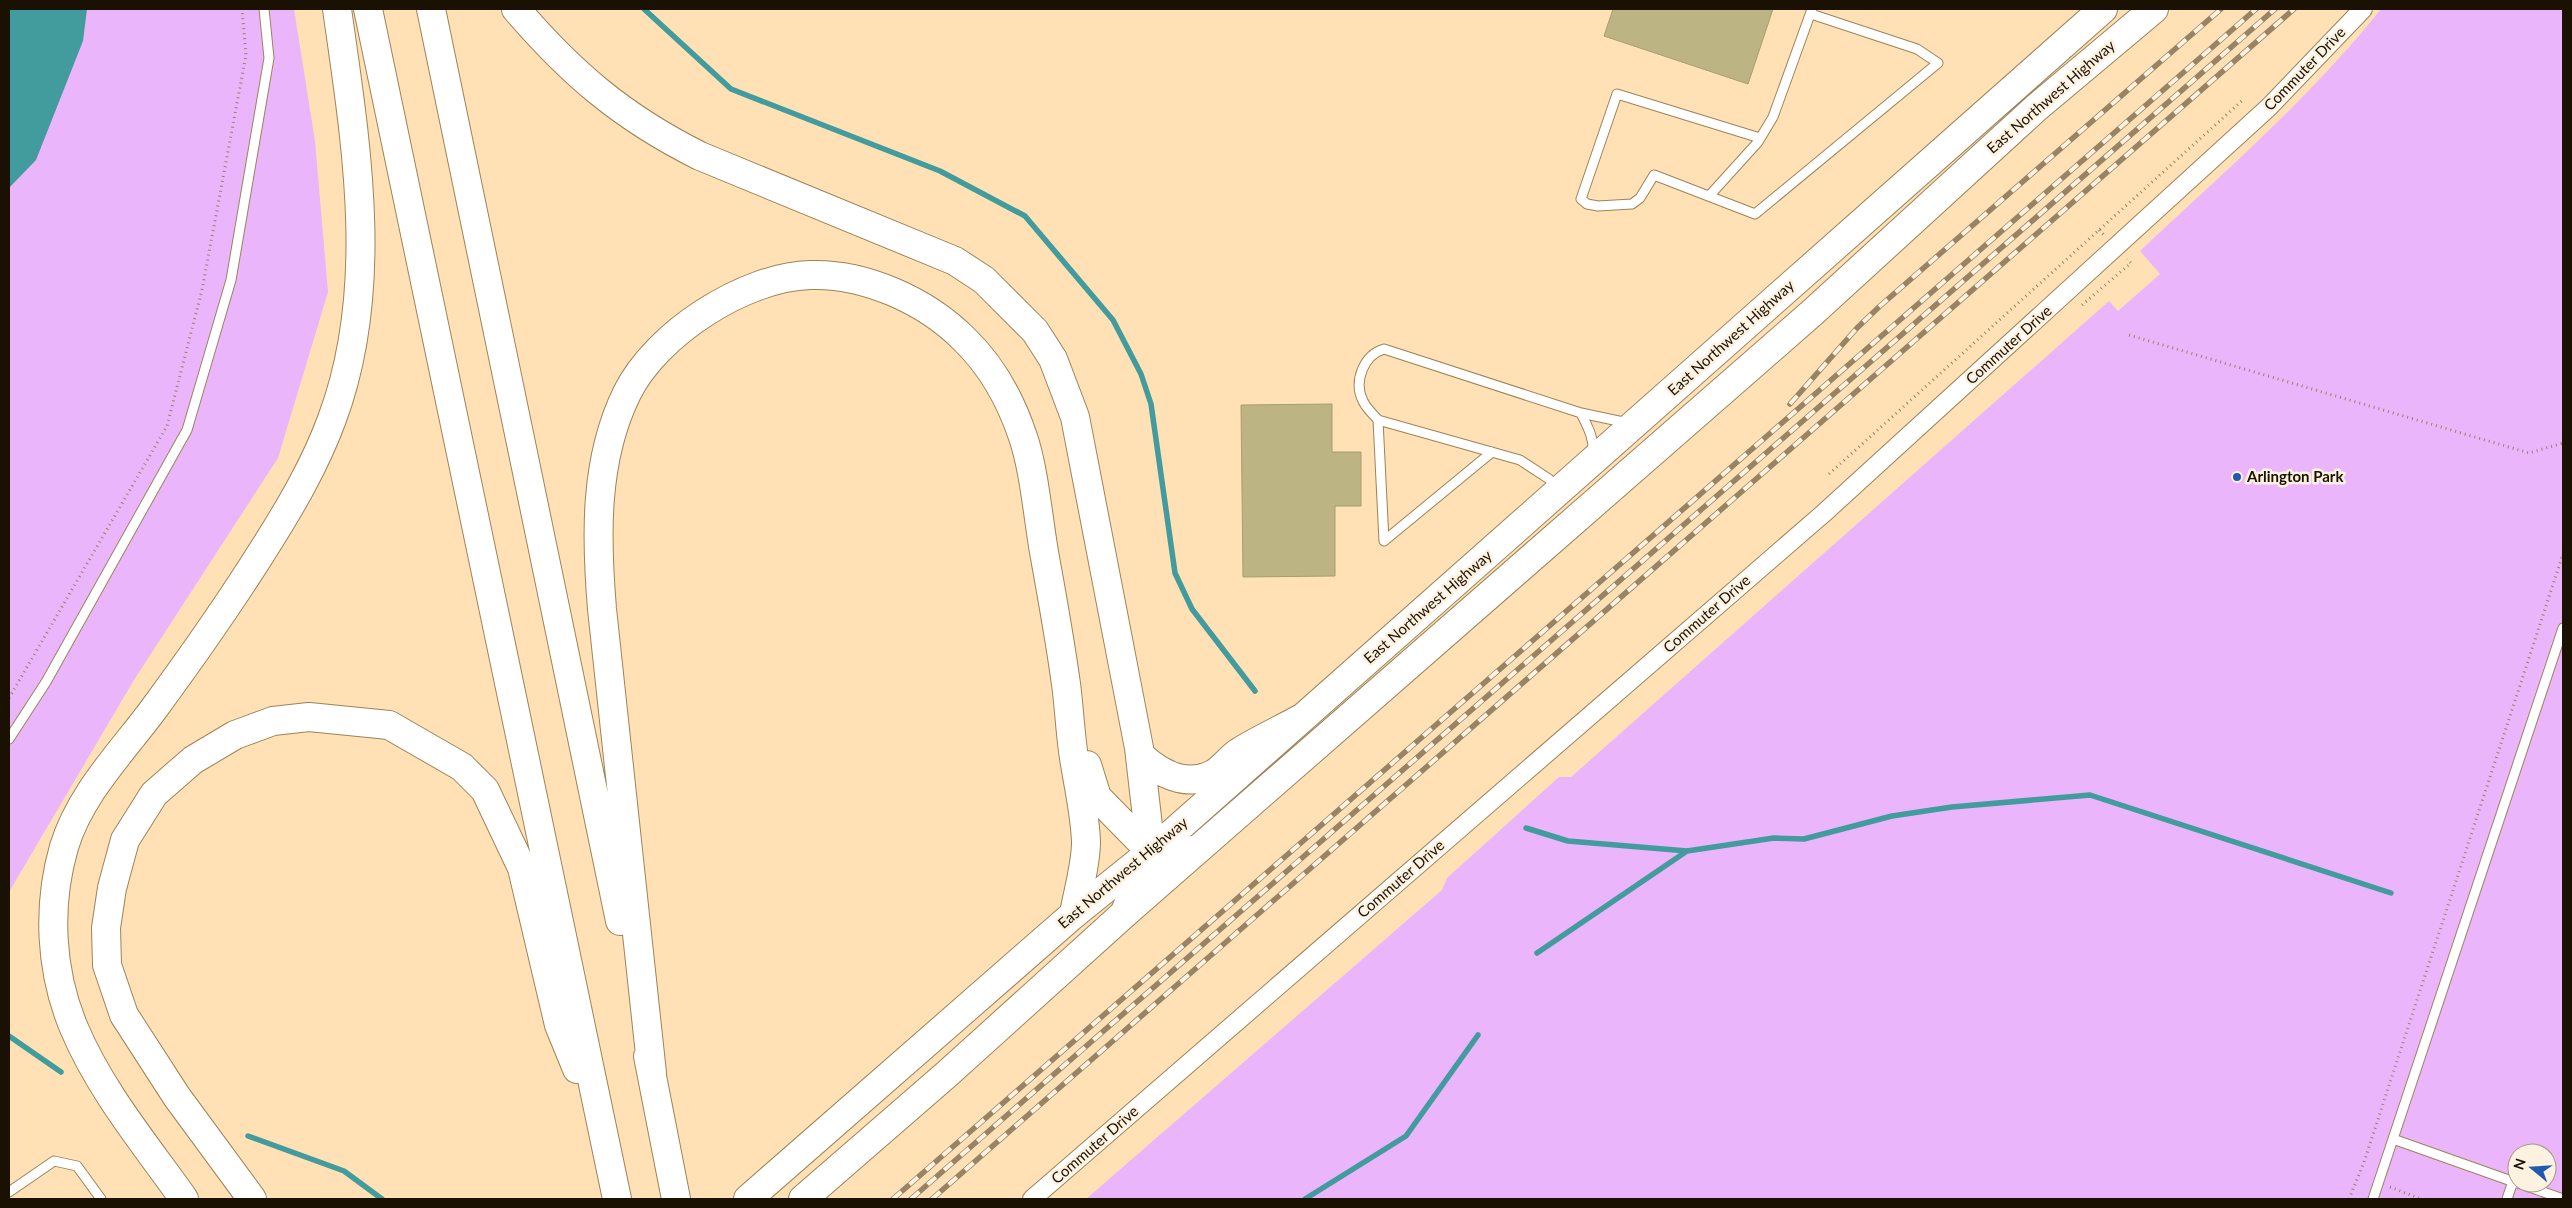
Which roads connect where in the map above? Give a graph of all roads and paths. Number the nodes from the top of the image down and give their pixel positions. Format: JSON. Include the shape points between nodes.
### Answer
{"nodes":[{"id":1,"x":242,"y":9,"type":"edge"},
{"id":2,"x":264,"y":9,"type":"edge"},
{"id":3,"x":337,"y":9,"type":"edge"},
{"id":4,"x":368,"y":9,"type":"edge"},
{"id":5,"x":431,"y":9,"type":"edge"},
{"id":6,"x":516,"y":9,"type":"edge"},
{"id":7,"x":2103,"y":9,"type":"edge"},
{"id":8,"x":2154,"y":9,"type":"edge"},
{"id":9,"x":2363,"y":9,"type":"edge"},
{"id":10,"x":1812,"y":11,"type":"edge"},
{"id":11,"x":2244,"y":99,"type":"dead end"},
{"id":12,"x":1760,"y":138,"type":"junction"},
{"id":13,"x":1710,"y":195,"type":"junction"},
{"id":14,"x":2129,"y":336,"type":"dead end"},
{"id":15,"x":1581,"y":413,"type":"junction"},
{"id":16,"x":1378,"y":420,"type":"junction"},
{"id":17,"x":1634,"y":424,"type":"junction"},
{"id":18,"x":2563,"y":442,"type":"edge"},
{"id":19,"x":1492,"y":452,"type":"junction"},
{"id":20,"x":1593,"y":460,"type":"junction"},
{"id":21,"x":1829,"y":474,"type":"dead end"},
{"id":22,"x":1559,"y":491,"type":"junction"},
{"id":23,"x":1569,"y":524,"type":"junction"},
{"id":24,"x":2563,"y":554,"type":"edge"},
{"id":25,"x":2563,"y":628,"type":"edge"},
{"id":26,"x":1067,"y":688,"type":"junction"},
{"id":27,"x":9,"y":698,"type":"edge"},
{"id":28,"x":1300,"y":720,"type":"junction"},
{"id":29,"x":9,"y":739,"type":"edge"},
{"id":30,"x":1140,"y":755,"type":"junction"},
{"id":31,"x":1198,"y":849,"type":"junction"},
{"id":32,"x":1151,"y":852,"type":"junction"},
{"id":33,"x":1074,"y":914,"type":"junction"},
{"id":34,"x":1124,"y":914,"type":"junction"},
{"id":35,"x":652,"y":1073,"type":"junction"},
{"id":36,"x":602,"y":1130,"type":"junction"},
{"id":37,"x":2393,"y":1139,"type":"junction"},
{"id":38,"x":2507,"y":1179,"type":"edge"},
{"id":39,"x":9,"y":1192,"type":"edge"},
{"id":40,"x":2546,"y":1193,"type":"edge"},
{"id":41,"x":616,"y":1196,"type":"edge"},
{"id":42,"x":100,"y":1199,"type":"edge"},
{"id":43,"x":184,"y":1199,"type":"edge"},
{"id":44,"x":252,"y":1199,"type":"edge"},
{"id":45,"x":676,"y":1199,"type":"edge"},
{"id":46,"x":748,"y":1199,"type":"edge"},
{"id":47,"x":803,"y":1199,"type":"edge"},
{"id":48,"x":1032,"y":1199,"type":"edge"},
{"id":49,"x":2349,"y":1199,"type":"edge"},
{"id":50,"x":2373,"y":1199,"type":"edge"},
{"id":51,"x":2563,"y":1199,"type":"edge"}],
"edges":[{"from":1,"to":27,"type":"path","via":[[246,55],[202,290],[167,426]]},
{"from":2,"to":29,"type":"lane","via":[[269,58],[231,280],[187,430],[46,682]]},
{"from":3,"to":43,"type":"main road","via":[[357,152],[360,235],[358,300],[349,357],[334,416],[313,467],[220,619],[105,771],[82,808],[65,844],[54,889],[52,940],[72,1024],[94,1072]]},
{"from":4,"to":36,"type":"main road"},
{"from":5,"to":35,"type":"main road"},
{"from":6,"to":30,"type":"main road","via":[[551,50],[624,113],[700,156],[955,261],[984,280],[1035,332],[1053,359],[1076,417]]},
{"from":7,"to":17,"type":"main road","name":"East Northwest Highway"},
{"from":8,"to":23,"type":"main road","name":"East Northwest Highway","via":[[2036,108],[1813,312]]},
{"from":9,"to":48,"type":"street","name":"Commuter Drive","via":[[2269,107],[1824,513]]},
{"from":10,"to":12,"type":"lane","via":[[1773,117]]},
{"from":10,"to":13,"type":"lane","via":[[1917,49],[1938,63],[1755,214]]},
{"from":11,"to":21,"type":"path"},
{"from":12,"to":13,"type":"lane"},
{"from":12,"to":13,"type":"lane","via":[[1617,94],[1581,199],[1592,205],[1632,204],[1640,198],[1654,175]]},
{"from":14,"to":18,"type":"path","via":[[2529,453]]},
{"from":15,"to":16,"type":"lane","via":[[1384,349],[1375,352],[1365,362],[1359,381],[1362,400]]},
{"from":15,"to":17,"type":"lane"},
{"from":15,"to":20,"type":"lane","via":[[1594,443]]},
{"from":16,"to":19,"type":"lane"},
{"from":16,"to":19,"type":"lane","via":[[1384,541]]},
{"from":17,"to":20,"type":"main road","name":"East Northwest Highway"},
{"from":19,"to":22,"type":"lane","via":[[1520,460],[1549,479]]},
{"from":20,"to":22,"type":"main road","name":"East Northwest Highway"},
{"from":22,"to":23,"type":"main road"},
{"from":22,"to":28,"type":"main road","name":"East Northwest Highway"},
{"from":23,"to":31,"type":"main road","name":"East Northwest Highway"},
{"from":24,"to":49,"type":"path","via":[[2364,1162]]},
{"from":25,"to":37,"type":"lane"},
{"from":26,"to":32,"type":"main road","via":[[1096,796]]},
{"from":26,"to":33,"type":"main road","via":[[1086,843]]},
{"from":26,"to":35,"type":"main road","via":[[1024,441],[1009,400],[988,368],[943,319],[918,303],[879,286],[810,275],[773,282],[735,296],[700,314],[673,336],[648,362],[628,392],[607,445],[597,551]]},
{"from":28,"to":30,"type":"main road","via":[[1239,752],[1213,774],[1193,780],[1163,772]]},
{"from":28,"to":32,"type":"main road","name":"East Northwest Highway"},
{"from":30,"to":32,"type":"main road"},
{"from":31,"to":32,"type":"main road","via":[[1169,856]]},
{"from":31,"to":34,"type":"main road","name":"East Northwest Highway"},
{"from":32,"to":33,"type":"main road","name":"East Northwest Highway"},
{"from":32,"to":34,"type":"main road"},
{"from":33,"to":46,"type":"main road","name":"East Northwest Highway"},
{"from":34,"to":47,"type":"main road","name":"East Northwest Highway"},
{"from":35,"to":45,"type":"main road"},
{"from":36,"to":41,"type":"main road"},
{"from":36,"to":44,"type":"main road","via":[[559,1025],[522,868],[486,790],[462,767],[389,725],[309,717],[273,721],[235,735],[193,760],[154,794],[126,840],[112,888],[106,928],[107,965],[124,1015],[177,1097]]},
{"from":37,"to":38,"type":"lane"},
{"from":37,"to":50,"type":"lane"},
{"from":39,"to":42,"type":"lane","via":[[54,1162],[77,1166]]},
{"from":40,"to":51,"type":"lane"}]}
